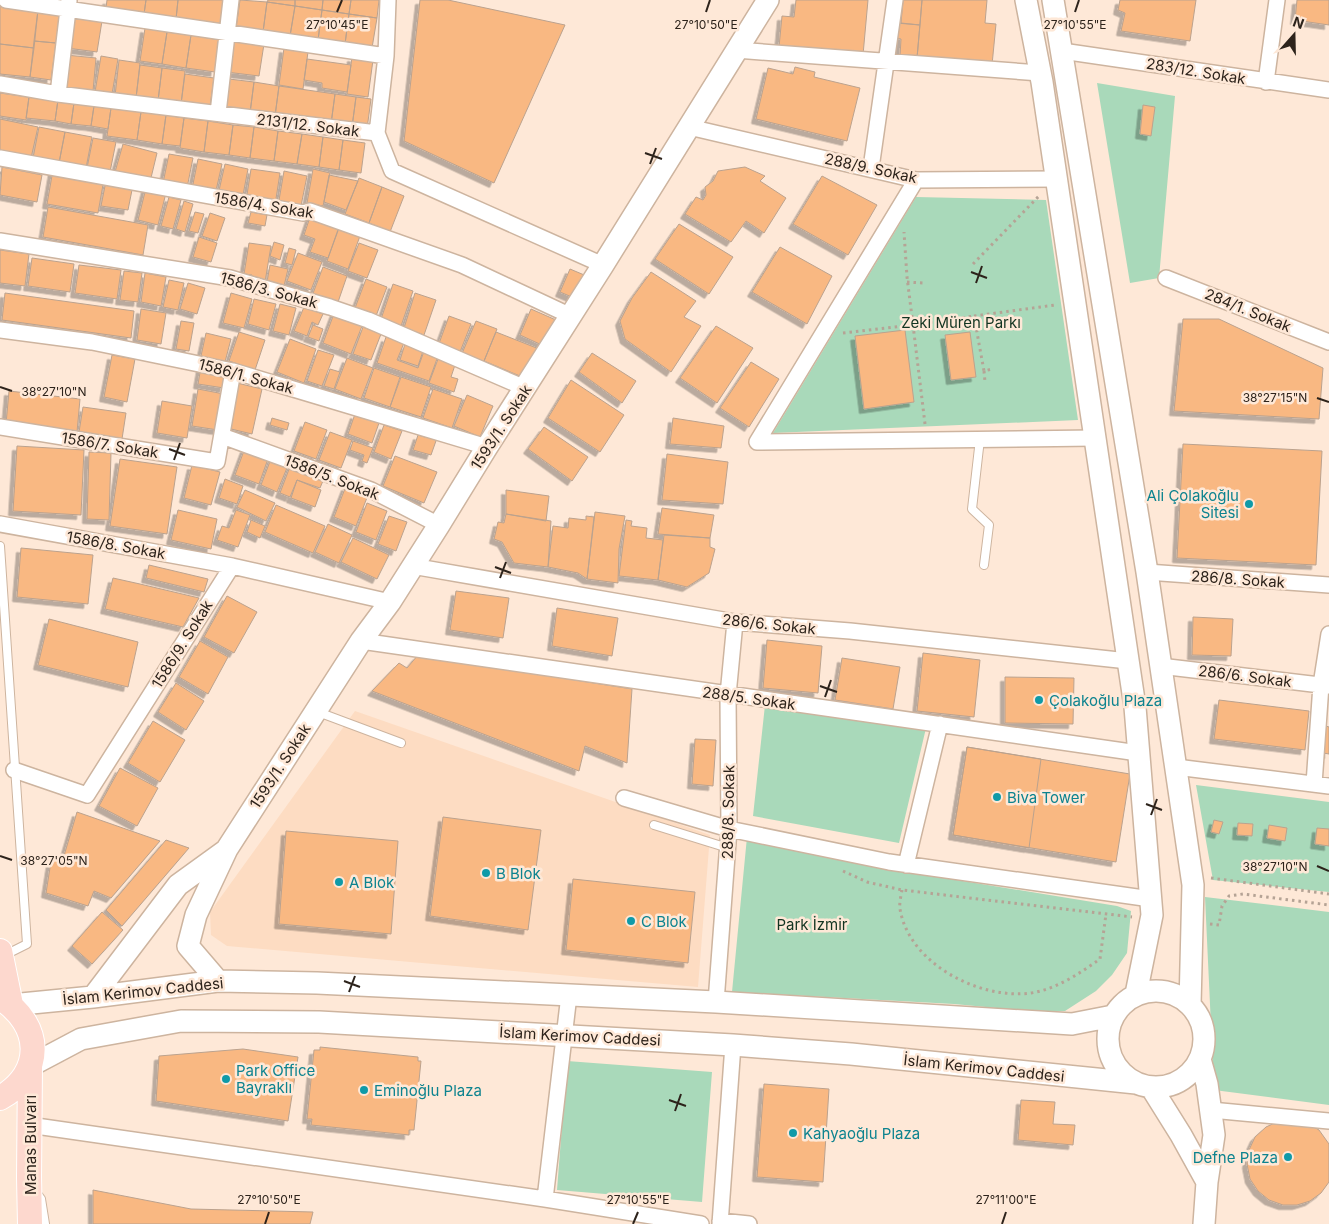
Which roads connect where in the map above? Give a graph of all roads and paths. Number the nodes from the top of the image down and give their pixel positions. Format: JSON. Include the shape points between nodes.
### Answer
{"nodes":[{"id":1,"x":6,"y":0,"type":"edge"},
{"id":2,"x":231,"y":0,"type":"edge"},
{"id":3,"x":388,"y":0,"type":"edge"},
{"id":4,"x":766,"y":0,"type":"edge"},
{"id":5,"x":895,"y":0,"type":"edge"},
{"id":6,"x":1026,"y":0,"type":"edge"},
{"id":7,"x":1053,"y":0,"type":"edge"},
{"id":8,"x":1277,"y":0,"type":"edge"},
{"id":9,"x":68,"y":5,"type":"edge"},
{"id":10,"x":228,"y":33,"type":"junction"},
{"id":11,"x":736,"y":50,"type":"junction"},
{"id":12,"x":1062,"y":51,"type":"junction"},
{"id":13,"x":386,"y":56,"type":"junction"},
{"id":14,"x":886,"y":62,"type":"junction"},
{"id":15,"x":1040,"y":73,"type":"junction"},
{"id":16,"x":1266,"y":82,"type":"junction"},
{"id":17,"x":0,"y":84,"type":"edge"},
{"id":18,"x":1329,"y":90,"type":"edge"},
{"id":19,"x":58,"y":94,"type":"junction"},
{"id":20,"x":218,"y":113,"type":"junction"},
{"id":21,"x":689,"y":127,"type":"junction"},
{"id":22,"x":377,"y":133,"type":"junction"},
{"id":23,"x":0,"y":158,"type":"edge"},
{"id":24,"x":872,"y":168,"type":"junction"},
{"id":25,"x":1057,"y":179,"type":"junction"},
{"id":26,"x":916,"y":180,"type":"junction"},
{"id":27,"x":903,"y":202,"type":"junction"},
{"id":28,"x":0,"y":241,"type":"edge"},
{"id":29,"x":973,"y":264,"type":"dead end"},
{"id":30,"x":603,"y":265,"type":"junction"},
{"id":31,"x":1166,"y":278,"type":"dead end"},
{"id":32,"x":907,"y":282,"type":"junction"},
{"id":33,"x":924,"y":283,"type":"dead end"},
{"id":34,"x":1074,"y":303,"type":"junction"},
{"id":35,"x":571,"y":316,"type":"junction"},
{"id":36,"x":974,"y":316,"type":"junction"},
{"id":37,"x":913,"y":325,"type":"junction"},
{"id":38,"x":0,"y":330,"type":"edge"},
{"id":39,"x":822,"y":334,"type":"junction"},
{"id":40,"x":1329,"y":342,"type":"edge"},
{"id":41,"x":992,"y":369,"type":"dead end"},
{"id":42,"x":233,"y":370,"type":"junction"},
{"id":43,"x":984,"y":371,"type":"junction"},
{"id":44,"x":986,"y":382,"type":"dead end"},
{"id":45,"x":525,"y":388,"type":"junction"},
{"id":46,"x":0,"y":427,"type":"edge"},
{"id":47,"x":222,"y":436,"type":"junction"},
{"id":48,"x":1095,"y":438,"type":"junction"},
{"id":49,"x":980,"y":439,"type":"junction"},
{"id":50,"x":926,"y":440,"type":"junction"},
{"id":51,"x":487,"y":447,"type":"junction"},
{"id":52,"x":0,"y":524,"type":"edge"},
{"id":53,"x":439,"y":525,"type":"junction"},
{"id":54,"x":0,"y":546,"type":"edge"},
{"id":55,"x":984,"y":565,"type":"dead end"},
{"id":56,"x":232,"y":566,"type":"junction"},
{"id":57,"x":412,"y":566,"type":"junction"},
{"id":58,"x":1146,"y":572,"type":"junction"},
{"id":59,"x":1329,"y":585,"type":"edge"},
{"id":60,"x":390,"y":602,"type":"junction"},
{"id":61,"x":735,"y":622,"type":"junction"},
{"id":62,"x":1329,"y":634,"type":"edge"},
{"id":63,"x":361,"y":642,"type":"junction"},
{"id":64,"x":1128,"y":661,"type":"junction"},
{"id":65,"x":1160,"y":666,"type":"junction"},
{"id":66,"x":1325,"y":686,"type":"edge"},
{"id":67,"x":728,"y":695,"type":"junction"},
{"id":68,"x":316,"y":711,"type":"junction"},
{"id":69,"x":940,"y":724,"type":"junction"},
{"id":70,"x":400,"y":743,"type":"dead end"},
{"id":71,"x":1138,"y":753,"type":"junction"},
{"id":72,"x":1176,"y":767,"type":"junction"},
{"id":73,"x":14,"y":770,"type":"junction"},
{"id":74,"x":1322,"y":785,"type":"edge"},
{"id":75,"x":624,"y":798,"type":"dead end"},
{"id":76,"x":654,"y":825,"type":"dead end"},
{"id":77,"x":729,"y":829,"type":"junction"},
{"id":78,"x":728,"y":848,"type":"junction"},
{"id":79,"x":227,"y":849,"type":"junction"},
{"id":80,"x":906,"y":864,"type":"junction"},
{"id":81,"x":1192,"y":876,"type":"junction"},
{"id":82,"x":902,"y":890,"type":"dead end"},
{"id":83,"x":1329,"y":894,"type":"edge"},
{"id":84,"x":1151,"y":899,"type":"junction"},
{"id":85,"x":1329,"y":905,"type":"edge"},
{"id":86,"x":1106,"y":914,"type":"dead end"},
{"id":87,"x":1193,"y":923,"type":"junction"},
{"id":88,"x":1,"y":954,"type":"edge"},
{"id":89,"x":218,"y":981,"type":"junction"},
{"id":90,"x":1136,"y":994,"type":"junction"},
{"id":91,"x":569,"y":995,"type":"junction"},
{"id":92,"x":93,"y":997,"type":"junction"},
{"id":93,"x":6,"y":1001,"type":"edge"},
{"id":94,"x":716,"y":1002,"type":"junction"},
{"id":95,"x":1190,"y":1005,"type":"junction"},
{"id":96,"x":1113,"y":1016,"type":"junction"},
{"id":97,"x":564,"y":1035,"type":"junction"},
{"id":98,"x":733,"y":1045,"type":"junction"},
{"id":99,"x":1200,"y":1059,"type":"junction"},
{"id":100,"x":30,"y":1066,"type":"junction"},
{"id":101,"x":1144,"y":1085,"type":"junction"},
{"id":102,"x":0,"y":1098,"type":"edge"},
{"id":103,"x":1211,"y":1110,"type":"junction"},
{"id":104,"x":1329,"y":1121,"type":"edge"},
{"id":105,"x":29,"y":1125,"type":"junction"},
{"id":106,"x":29,"y":1178,"type":"junction"},
{"id":107,"x":1207,"y":1182,"type":"junction"},
{"id":108,"x":545,"y":1199,"type":"junction"},
{"id":109,"x":720,"y":1223,"type":"edge"},
{"id":110,"x":30,"y":1224,"type":"edge"},
{"id":111,"x":45,"y":1224,"type":"edge"},
{"id":112,"x":701,"y":1224,"type":"edge"},
{"id":113,"x":749,"y":1224,"type":"edge"},
{"id":114,"x":1204,"y":1224,"type":"edge"}],
"edges":[{"from":1,"to":9,"type":"street"},
{"from":2,"to":10,"type":"street"},
{"from":3,"to":13,"type":"street"},
{"from":4,"to":11,"type":"main road","name":"1593/1. Sokak"},
{"from":5,"to":14,"type":"street"},
{"from":6,"to":15,"type":"main road"},
{"from":7,"to":12,"type":"main road"},
{"from":8,"to":16,"type":"street"},
{"from":9,"to":10,"type":"street"},
{"from":9,"to":19,"type":"street"},
{"from":10,"to":13,"type":"street"},
{"from":10,"to":20,"type":"street"},
{"from":11,"to":14,"type":"street"},
{"from":11,"to":21,"type":"main road","name":"1593/1. Sokak"},
{"from":12,"to":16,"type":"street","name":"283/12. Sokak"},
{"from":12,"to":58,"type":"main road"},
{"from":13,"to":22,"type":"street"},
{"from":14,"to":15,"type":"street"},
{"from":14,"to":24,"type":"street"},
{"from":15,"to":25,"type":"main road"},
{"from":16,"to":18,"type":"street","name":"283/12. Sokak"},
{"from":17,"to":19,"type":"street","name":"2131/12. Sokak"},
{"from":19,"to":20,"type":"street","name":"2131/12. Sokak"},
{"from":20,"to":22,"type":"street","name":"2131/12. Sokak"},
{"from":21,"to":24,"type":"street","name":"288/9. Sokak"},
{"from":21,"to":30,"type":"main road","name":"1593/1. Sokak"},
{"from":22,"to":30,"type":"street","name":"2131/12. Sokak","via":[[392,171]]},
{"from":23,"to":35,"type":"street","name":"1586/4. Sokak","via":[[303,213],[310,211],[462,264]]},
{"from":24,"to":26,"type":"street","name":"288/9. Sokak"},
{"from":25,"to":26,"type":"street","name":"288/9. Sokak"},
{"from":25,"to":29,"type":"path"},
{"from":25,"to":34,"type":"main road"},
{"from":26,"to":27,"type":"street"},
{"from":27,"to":32,"type":"path"},
{"from":27,"to":39,"type":"street"},
{"from":28,"to":45,"type":"street","name":"1586/3. Sokak","via":[[230,278],[368,320]]},
{"from":30,"to":35,"type":"main road","name":"1593/1. Sokak"},
{"from":31,"to":40,"type":"street","name":"284/1. Sokak"},
{"from":32,"to":33,"type":"path"},
{"from":32,"to":37,"type":"path"},
{"from":34,"to":36,"type":"path"},
{"from":34,"to":48,"type":"main road"},
{"from":35,"to":45,"type":"main road","name":"1593/1. Sokak"},
{"from":36,"to":37,"type":"path"},
{"from":36,"to":43,"type":"path"},
{"from":37,"to":39,"type":"path"},
{"from":37,"to":50,"type":"path"},
{"from":38,"to":42,"type":"street","name":"1586/1. Sokak","via":[[92,342]]},
{"from":39,"to":50,"type":"street","via":[[757,442]]},
{"from":41,"to":43,"type":"path"},
{"from":42,"to":47,"type":"street","name":"1586/7. Sokak"},
{"from":42,"to":51,"type":"street","name":"1586/1. Sokak"},
{"from":43,"to":44,"type":"path"},
{"from":45,"to":51,"type":"main road","name":"1593/1. Sokak"},
{"from":46,"to":47,"type":"street","name":"1586/7. Sokak","via":[[217,462]]},
{"from":47,"to":53,"type":"street","name":"1586/5. Sokak","via":[[371,490]]},
{"from":48,"to":49,"type":"street"},
{"from":48,"to":64,"type":"main road"},
{"from":49,"to":50,"type":"street"},
{"from":49,"to":55,"type":"lane","via":[[972,509],[989,525]]},
{"from":51,"to":53,"type":"main road","name":"1593/1. Sokak"},
{"from":52,"to":56,"type":"street","name":"1586/8. Sokak"},
{"from":53,"to":57,"type":"main road","name":"1593/1. Sokak"},
{"from":54,"to":73,"type":"lane"},
{"from":56,"to":60,"type":"street"},
{"from":56,"to":73,"type":"street","name":"1586/9. Sokak","via":[[87,795]]},
{"from":57,"to":60,"type":"main road","name":"1593/1. Sokak"},
{"from":57,"to":61,"type":"street","name":"286/6. Sokak"},
{"from":58,"to":59,"type":"street","name":"286/8. Sokak"},
{"from":58,"to":65,"type":"main road"},
{"from":60,"to":63,"type":"main road","name":"1593/1. Sokak"},
{"from":61,"to":64,"type":"street","name":"286/6. Sokak"},
{"from":61,"to":67,"type":"street","name":"288/8. Sokak"},
{"from":62,"to":66,"type":"street"},
{"from":63,"to":67,"type":"street","name":"288/5. Sokak"},
{"from":63,"to":68,"type":"main road","name":"1593/1. Sokak"},
{"from":64,"to":65,"type":"main road"},
{"from":64,"to":71,"type":"main road"},
{"from":65,"to":66,"type":"street","name":"286/6. Sokak"},
{"from":65,"to":72,"type":"main road"},
{"from":66,"to":74,"type":"street"},
{"from":67,"to":69,"type":"street","name":"288/5. Sokak"},
{"from":67,"to":77,"type":"street","name":"288/8. Sokak"},
{"from":68,"to":70,"type":"lane"},
{"from":68,"to":79,"type":"main road","name":"1593/1. Sokak"},
{"from":69,"to":71,"type":"street","name":"288/5. Sokak"},
{"from":69,"to":80,"type":"street"},
{"from":71,"to":84,"type":"main road"},
{"from":72,"to":74,"type":"street"},
{"from":72,"to":81,"type":"main road"},
{"from":73,"to":88,"type":"lane","via":[[27,944]]},
{"from":75,"to":77,"type":"street"},
{"from":76,"to":78,"type":"lane"},
{"from":77,"to":78,"type":"street","name":"288/8. Sokak"},
{"from":77,"to":80,"type":"street"},
{"from":78,"to":94,"type":"street","name":"288/8. Sokak"},
{"from":79,"to":89,"type":"main road","name":"1593/1. Sokak","via":[[196,915],[188,946]]},
{"from":79,"to":92,"type":"main road","name":"1593/1. Sokak","via":[[178,885]]},
{"from":80,"to":84,"type":"street"},
{"from":81,"to":83,"type":"path"},
{"from":81,"to":87,"type":"main road"},
{"from":82,"to":86,"type":"path","via":[[900,908],[906,930],[936,966],[972,986],[1007,992],[1031,993],[1052,987],[1100,959]]},
{"from":84,"to":90,"type":"main road","via":[[1152,915]]},
{"from":85,"to":87,"type":"path","via":[[1243,894],[1229,896],[1222,906],[1219,925]]},
{"from":87,"to":95,"type":"main road"},
{"from":88,"to":93,"type":"main road"},
{"from":89,"to":91,"type":"main road","name":"İslam Kerimov Caddesi"},
{"from":89,"to":92,"type":"main road","name":"İslam Kerimov Caddesi"},
{"from":90,"to":95,"type":"main road","via":[[1165,991]]},
{"from":90,"to":96,"type":"main road"},
{"from":91,"to":94,"type":"main road","name":"İslam Kerimov Caddesi"},
{"from":91,"to":97,"type":"street"},
{"from":92,"to":93,"type":"main road","name":"İslam Kerimov Caddesi"},
{"from":93,"to":100,"type":"main road","name":"Manas Bulvarı","via":[[23,1018],[30,1032],[33,1049]]},
{"from":94,"to":96,"type":"main road","name":"İslam Kerimov Caddesi","via":[[1072,1024]]},
{"from":95,"to":99,"type":"main road","via":[[1201,1021],[1204,1040]]},
{"from":96,"to":101,"type":"main road","via":[[1108,1031],[1108,1047],[1113,1062],[1123,1074]]},
{"from":97,"to":98,"type":"main road","name":"İslam Kerimov Caddesi"},
{"from":97,"to":100,"type":"main road","name":"İslam Kerimov Caddesi","via":[[319,1022],[181,1021],[81,1040]]},
{"from":97,"to":108,"type":"street"},
{"from":98,"to":101,"type":"main road","name":"İslam Kerimov Caddesi"},
{"from":98,"to":109,"type":"street"},
{"from":99,"to":101,"type":"main road","via":[[1180,1080],[1166,1086]]},
{"from":99,"to":103,"type":"main road"},
{"from":100,"to":102,"type":"main road","via":[[20,1084]]},
{"from":100,"to":105,"type":"main road","name":"Manas Bulvarı"},
{"from":101,"to":107,"type":"main road","via":[[1182,1135]]},
{"from":103,"to":104,"type":"street"},
{"from":103,"to":107,"type":"main road","via":[[1214,1135]]},
{"from":105,"to":106,"type":"main road","name":"Manas Bulvarı"},
{"from":105,"to":108,"type":"street"},
{"from":106,"to":110,"type":"main road","name":"Manas Bulvarı"},
{"from":106,"to":111,"type":"lane","via":[[40,1199]]},
{"from":107,"to":114,"type":"main road"},
{"from":108,"to":112,"type":"street"},
{"from":109,"to":113,"type":"street"}]}
